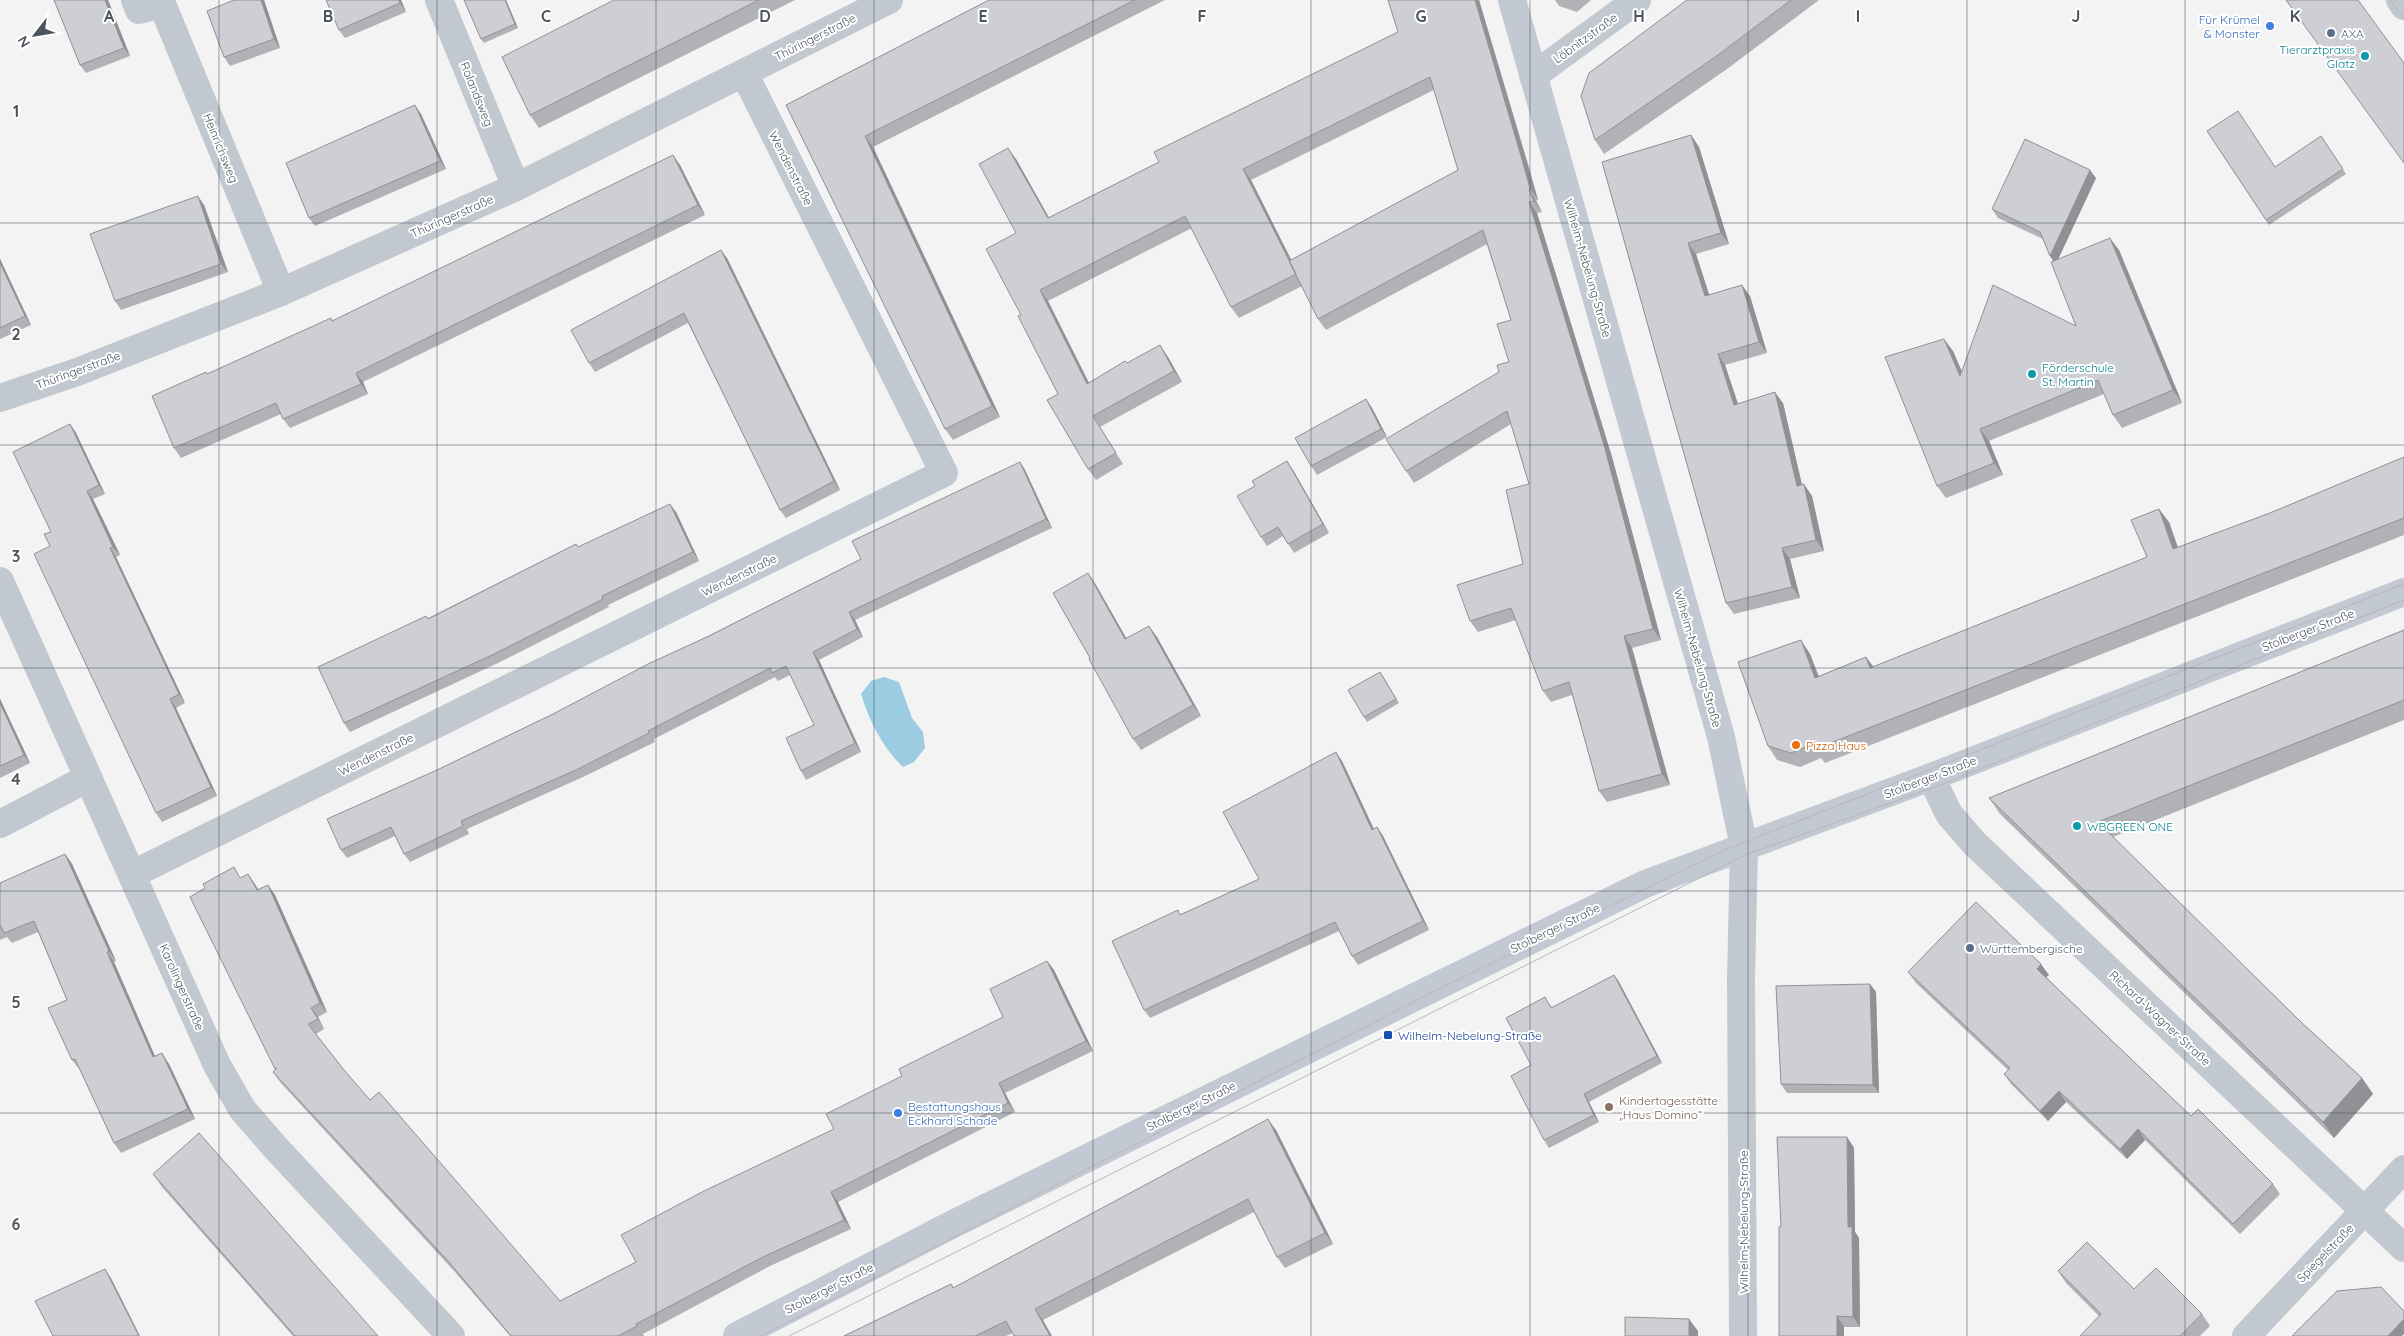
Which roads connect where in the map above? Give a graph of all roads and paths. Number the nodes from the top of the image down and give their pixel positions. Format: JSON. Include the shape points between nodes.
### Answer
{"nodes":[{"id":1,"x":135,"y":0,"type":"edge"},
{"id":2,"x":439,"y":0,"type":"edge"},
{"id":3,"x":889,"y":0,"type":"edge"},
{"id":4,"x":1512,"y":0,"type":"edge"},
{"id":5,"x":1637,"y":0,"type":"edge"},
{"id":6,"x":2400,"y":0,"type":"edge"},
{"id":7,"x":167,"y":2,"type":"edge"},
{"id":8,"x":2404,"y":6,"type":"edge"},
{"id":9,"x":744,"y":73,"type":"junction"},
{"id":10,"x":1533,"y":76,"type":"junction"},
{"id":11,"x":516,"y":187,"type":"junction"},
{"id":12,"x":281,"y":292,"type":"junction"},
{"id":13,"x":0,"y":398,"type":"edge"},
{"id":14,"x":0,"y":580,"type":"edge"},
{"id":15,"x":2404,"y":592,"type":"edge"},
{"id":16,"x":1931,"y":777,"type":"junction"},
{"id":17,"x":88,"y":778,"type":"junction"},
{"id":18,"x":0,"y":824,"type":"edge"},
{"id":19,"x":1744,"y":846,"type":"junction"},
{"id":20,"x":133,"y":874,"type":"junction"},
{"id":21,"x":2404,"y":1169,"type":"edge"},
{"id":22,"x":2365,"y":1211,"type":"junction"},
{"id":23,"x":2404,"y":1248,"type":"edge"},
{"id":24,"x":452,"y":1336,"type":"edge"},
{"id":25,"x":737,"y":1336,"type":"edge"},
{"id":26,"x":1743,"y":1336,"type":"edge"},
{"id":27,"x":2246,"y":1336,"type":"edge"}],
"edges":[{"from":1,"to":7,"type":"street","name":"Heinrichsweg","via":[[139,10]]},
{"from":2,"to":11,"type":"street","name":"Rolandsweg"},
{"from":3,"to":9,"type":"street","name":"Thüringerstraße"},
{"from":4,"to":10,"type":"main road","name":"Wilhelm-Nebelung-Straße"},
{"from":5,"to":10,"type":"street","name":"Löbnitzstraße"},
{"from":6,"to":8,"type":"street"},
{"from":7,"to":12,"type":"street","name":"Heinrichsweg"},
{"from":9,"to":11,"type":"street","name":"Thüringerstraße"},
{"from":9,"to":20,"type":"street","name":"Wendenstraße","via":[[944,473]]},
{"from":10,"to":19,"type":"main road","name":"Wilhelm-Nebelung-Straße","via":[[1721,737]]},
{"from":11,"to":12,"type":"street","name":"Thüringerstraße"},
{"from":12,"to":13,"type":"street","name":"Thüringerstraße","via":[[77,372]]},
{"from":14,"to":17,"type":"street","name":"Karolingerstraße"},
{"from":15,"to":16,"type":"main road","name":"Stolberger Straße"},
{"from":16,"to":19,"type":"main road","name":"Stolberger Straße"},
{"from":16,"to":22,"type":"street","name":"Richard-Wagner-Straße","via":[[1950,814],[1975,844]]},
{"from":17,"to":18,"type":"street"},
{"from":17,"to":20,"type":"street","name":"Karolingerstraße"},
{"from":19,"to":25,"type":"main road","name":"Stolberger Straße","via":[[1645,884],[1442,982],[953,1224]]},
{"from":19,"to":26,"type":"street","name":"Wilhelm-Nebelung-Straße","via":[[1741,978]]},
{"from":20,"to":24,"type":"street","name":"Karolingerstraße","via":[[217,1065],[242,1109]]},
{"from":21,"to":22,"type":"street","name":"Spiegelstraße"},
{"from":22,"to":23,"type":"street","name":"Richard-Wagner-Straße"},
{"from":22,"to":27,"type":"street","name":"Spiegelstraße"}]}
